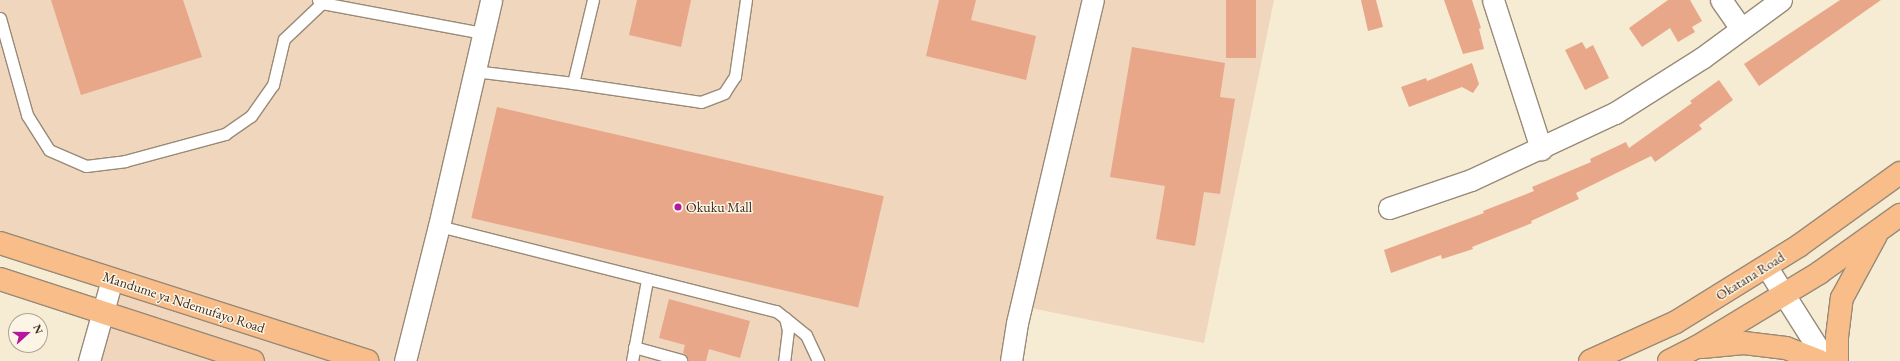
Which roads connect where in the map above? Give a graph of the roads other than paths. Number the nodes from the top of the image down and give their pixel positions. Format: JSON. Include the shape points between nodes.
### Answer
{"nodes":[{"id":1,"x":491,"y":0,"type":"edge"},
{"id":2,"x":593,"y":0,"type":"edge"},
{"id":3,"x":746,"y":0,"type":"edge"},
{"id":4,"x":1092,"y":0,"type":"edge"},
{"id":5,"x":1493,"y":0,"type":"edge"},
{"id":6,"x":1721,"y":0,"type":"edge"},
{"id":7,"x":1781,"y":0,"type":"edge"},
{"id":8,"x":320,"y":2,"type":"edge"},
{"id":9,"x":0,"y":18,"type":"edge"},
{"id":10,"x":1741,"y":29,"type":"junction"},
{"id":11,"x":483,"y":33,"type":"junction"},
{"id":12,"x":474,"y":71,"type":"junction"},
{"id":13,"x":573,"y":83,"type":"junction"},
{"id":14,"x":1540,"y":149,"type":"junction"},
{"id":15,"x":1900,"y":173,"type":"edge"},
{"id":16,"x":1389,"y":208,"type":"dead end"},
{"id":17,"x":1900,"y":215,"type":"edge"},
{"id":18,"x":439,"y":226,"type":"junction"},
{"id":19,"x":1880,"y":229,"type":"junction"},
{"id":20,"x":0,"y":243,"type":"edge"},
{"id":21,"x":1766,"y":266,"type":"junction"},
{"id":22,"x":112,"y":279,"type":"junction"},
{"id":23,"x":0,"y":280,"type":"edge"},
{"id":24,"x":647,"y":280,"type":"junction"},
{"id":25,"x":1784,"y":295,"type":"junction"},
{"id":26,"x":102,"y":312,"type":"junction"},
{"id":27,"x":784,"y":318,"type":"junction"},
{"id":28,"x":634,"y":347,"type":"junction"},
{"id":29,"x":1697,"y":347,"type":"junction"},
{"id":30,"x":681,"y":360,"type":"dead end"},
{"id":31,"x":89,"y":361,"type":"edge"},
{"id":32,"x":253,"y":361,"type":"edge"},
{"id":33,"x":368,"y":361,"type":"edge"},
{"id":34,"x":405,"y":361,"type":"edge"},
{"id":35,"x":632,"y":361,"type":"edge"},
{"id":36,"x":784,"y":361,"type":"edge"},
{"id":37,"x":818,"y":361,"type":"edge"},
{"id":38,"x":1011,"y":361,"type":"edge"},
{"id":39,"x":1590,"y":361,"type":"edge"},
{"id":40,"x":1669,"y":361,"type":"edge"},
{"id":41,"x":1820,"y":361,"type":"edge"},
{"id":42,"x":1826,"y":361,"type":"edge"},
{"id":43,"x":1837,"y":361,"type":"edge"}],
"edges":[{"from":1,"to":11,"type":"street"},
{"from":2,"to":13,"type":"lane"},
{"from":3,"to":13,"type":"lane","via":[[735,76],[724,93],[701,102]]},
{"from":4,"to":38,"type":"street","via":[[1017,323]]},
{"from":5,"to":14,"type":"street"},
{"from":6,"to":10,"type":"street"},
{"from":7,"to":10,"type":"street"},
{"from":8,"to":9,"type":"lane","via":[[284,39],[273,85],[251,116],[225,134],[125,161],[86,166],[49,150],[27,115]]},
{"from":8,"to":11,"type":"lane"},
{"from":10,"to":14,"type":"street","via":[[1664,83],[1615,113]]},
{"from":11,"to":12,"type":"street"},
{"from":12,"to":13,"type":"lane"},
{"from":12,"to":18,"type":"street"},
{"from":14,"to":16,"type":"street","via":[[1471,180]]},
{"from":15,"to":21,"type":"main road","name":"Okatana Road"},
{"from":17,"to":19,"type":"main road"},
{"from":18,"to":24,"type":"lane"},
{"from":18,"to":34,"type":"street"},
{"from":19,"to":25,"type":"main road"},
{"from":19,"to":43,"type":"main road","via":[[1842,298]]},
{"from":20,"to":22,"type":"main road","name":"Mandume ya Ndemufayo Road"},
{"from":21,"to":25,"type":"street"},
{"from":21,"to":39,"type":"main road","name":"Okatana Road","via":[[1676,322]]},
{"from":22,"to":26,"type":"street"},
{"from":22,"to":33,"type":"main road","name":"Mandume ya Ndemufayo Road"},
{"from":23,"to":26,"type":"main road"},
{"from":24,"to":27,"type":"lane","via":[[776,311]]},
{"from":24,"to":28,"type":"lane"},
{"from":25,"to":29,"type":"main road"},
{"from":25,"to":42,"type":"street"},
{"from":26,"to":31,"type":"street"},
{"from":26,"to":32,"type":"main road"},
{"from":27,"to":36,"type":"lane","via":[[788,330]]},
{"from":27,"to":37,"type":"lane","via":[[806,335]]},
{"from":28,"to":30,"type":"lane"},
{"from":28,"to":35,"type":"lane"},
{"from":29,"to":40,"type":"main road"},
{"from":29,"to":41,"type":"main road","via":[[1744,344],[1779,347]]}]}
